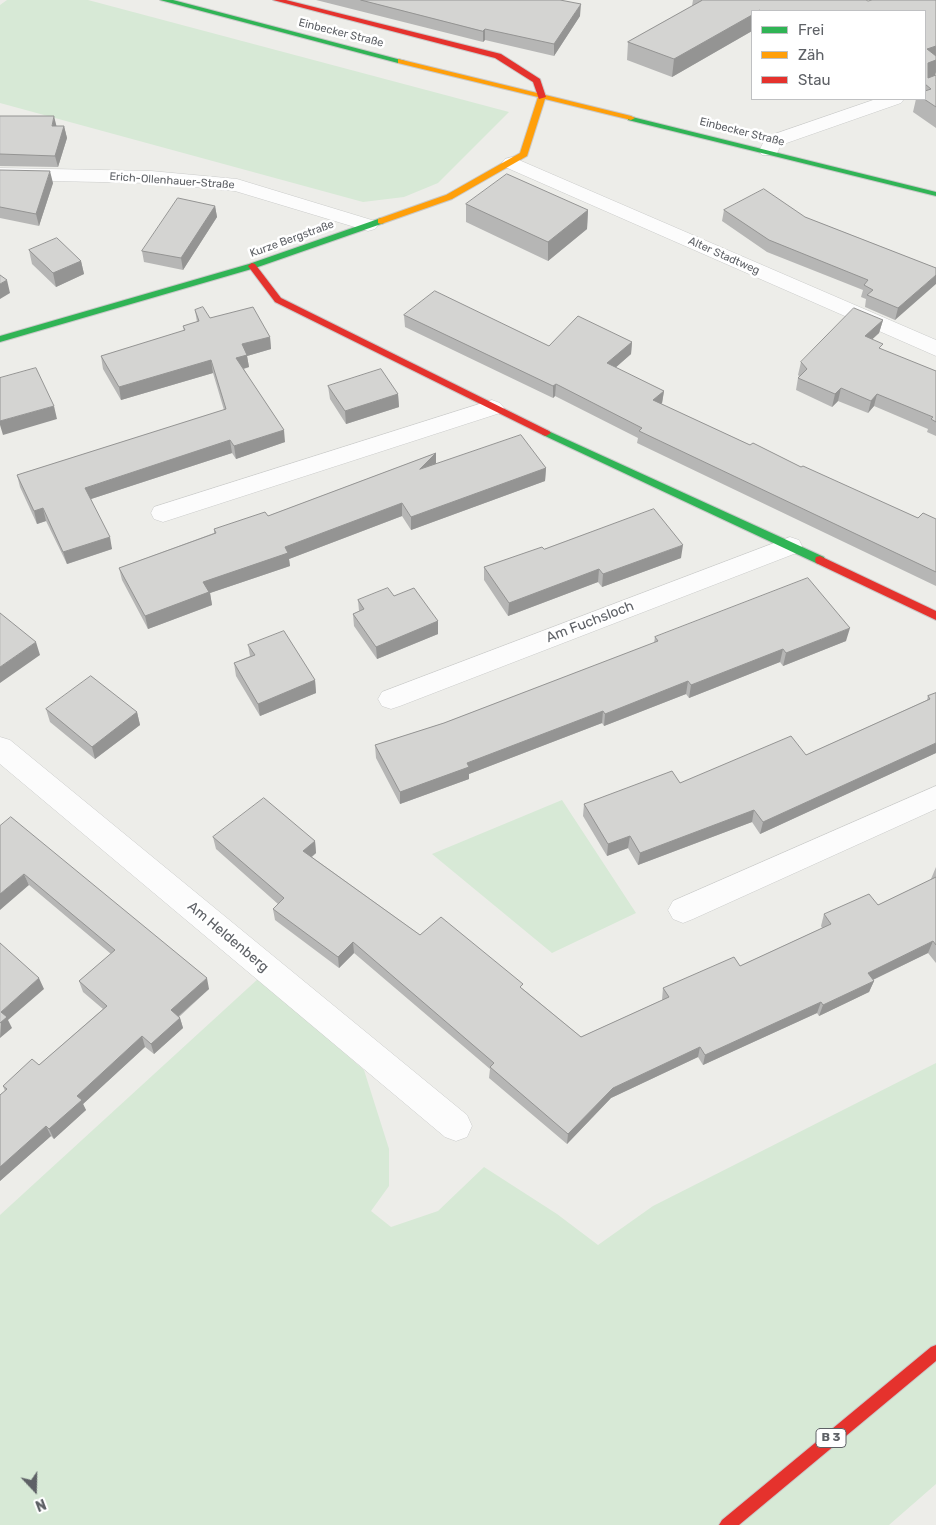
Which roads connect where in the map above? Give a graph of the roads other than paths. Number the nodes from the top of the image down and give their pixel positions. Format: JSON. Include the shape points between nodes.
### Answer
{"nodes":[{"id":1,"x":164,"y":0,"type":"edge"},
{"id":2,"x":277,"y":0,"type":"edge"},
{"id":3,"x":542,"y":97,"type":"junction"},
{"id":4,"x":891,"y":100,"type":"edge"},
{"id":5,"x":769,"y":152,"type":"junction"},
{"id":6,"x":512,"y":163,"type":"junction"},
{"id":7,"x":0,"y":174,"type":"edge"},
{"id":8,"x":936,"y":194,"type":"edge"},
{"id":9,"x":368,"y":225,"type":"junction"},
{"id":10,"x":252,"y":266,"type":"junction"},
{"id":11,"x":0,"y":339,"type":"edge"},
{"id":12,"x":936,"y":349,"type":"edge"},
{"id":13,"x":492,"y":408,"type":"junction"},
{"id":14,"x":163,"y":513,"type":"dead end"},
{"id":15,"x":790,"y":546,"type":"junction"},
{"id":16,"x":936,"y":616,"type":"edge"},
{"id":17,"x":391,"y":699,"type":"dead end"},
{"id":18,"x":0,"y":748,"type":"edge"},
{"id":19,"x":936,"y":796,"type":"edge"},
{"id":20,"x":683,"y":910,"type":"dead end"},
{"id":21,"x":456,"y":1126,"type":"dead end"},
{"id":22,"x":936,"y":1352,"type":"edge"},
{"id":23,"x":727,"y":1525,"type":"edge"}],
"edges":[{"from":1,"to":3,"type":"street","name":"Einbecker Straße"},
{"from":2,"to":3,"type":"street","name":"Einbecker Straße","via":[[498,56],[537,81]]},
{"from":3,"to":5,"type":"street","name":"Einbecker Straße"},
{"from":3,"to":6,"type":"street","name":"Kurze Bergstraße","via":[[524,154]]},
{"from":4,"to":5,"type":"street","via":[[773,141]]},
{"from":5,"to":8,"type":"street","name":"Einbecker Straße"},
{"from":6,"to":9,"type":"street","name":"Kurze Bergstraße","via":[[449,197]]},
{"from":6,"to":12,"type":"street","name":"Alter Stadtweg"},
{"from":7,"to":9,"type":"street","name":"Erich-Ollenhauer-Straße","via":[[151,177],[237,185]]},
{"from":9,"to":10,"type":"street","name":"Kurze Bergstraße"},
{"from":10,"to":11,"type":"street","name":"Kurze Bergstraße"},
{"from":10,"to":13,"type":"street","via":[[278,300]]},
{"from":13,"to":14,"type":"street"},
{"from":13,"to":15,"type":"street"},
{"from":15,"to":16,"type":"street"},
{"from":15,"to":17,"type":"street","name":"Am Fuchsloch"},
{"from":18,"to":21,"type":"street","name":"Am Heldenberg"},
{"from":19,"to":20,"type":"street"},
{"from":22,"to":23,"type":"street","number":"B 3"}]}
